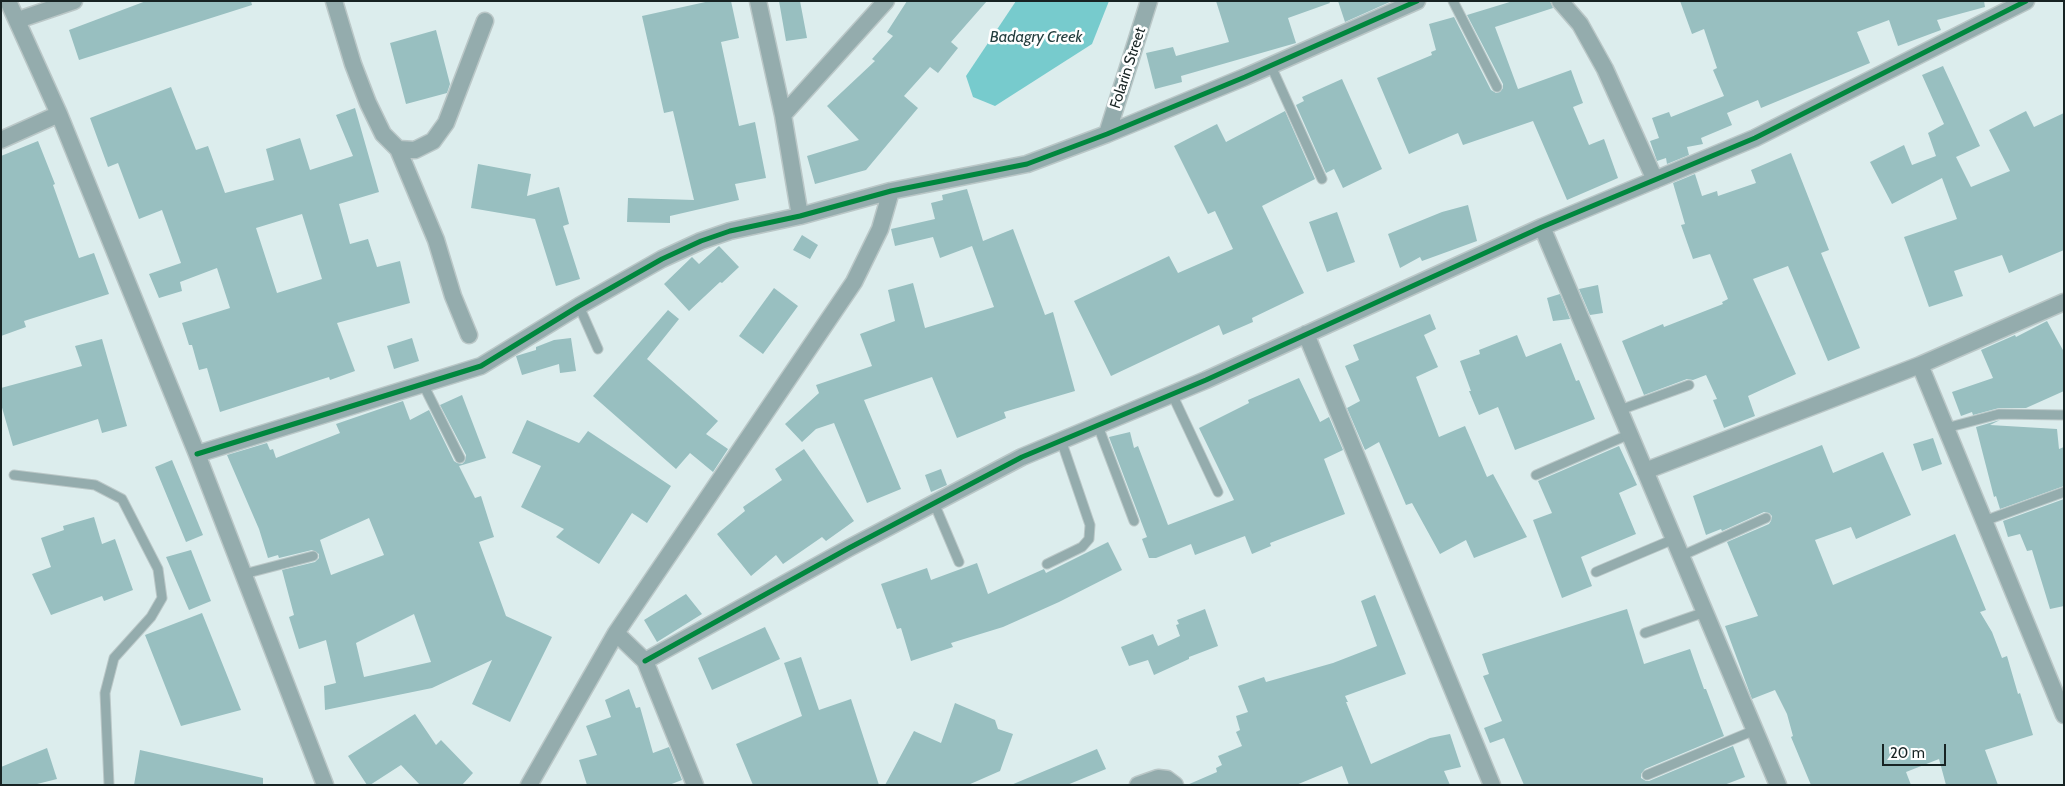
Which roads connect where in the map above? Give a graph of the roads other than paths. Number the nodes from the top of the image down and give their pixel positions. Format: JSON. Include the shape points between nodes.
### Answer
{"nodes":[{"id":1,"x":74,"y":1,"type":"edge"},
{"id":2,"x":334,"y":1,"type":"edge"},
{"id":3,"x":758,"y":1,"type":"edge"},
{"id":4,"x":886,"y":1,"type":"edge"},
{"id":5,"x":1149,"y":1,"type":"edge"},
{"id":6,"x":1417,"y":1,"type":"edge"},
{"id":7,"x":1453,"y":1,"type":"edge"},
{"id":8,"x":1560,"y":1,"type":"edge"},
{"id":9,"x":2026,"y":1,"type":"edge"},
{"id":10,"x":10,"y":11,"type":"edge"},
{"id":11,"x":485,"y":21,"type":"dead end"},
{"id":12,"x":1271,"y":66,"type":"junction"},
{"id":13,"x":1497,"y":87,"type":"dead end"},
{"id":14,"x":60,"y":114,"type":"junction"},
{"id":15,"x":784,"y":115,"type":"junction"},
{"id":16,"x":1107,"y":134,"type":"junction"},
{"id":17,"x":1,"y":140,"type":"edge"},
{"id":18,"x":398,"y":149,"type":"junction"},
{"id":19,"x":1322,"y":179,"type":"dead end"},
{"id":20,"x":1655,"y":180,"type":"junction"},
{"id":21,"x":890,"y":191,"type":"junction"},
{"id":22,"x":800,"y":216,"type":"junction"},
{"id":23,"x":1542,"y":227,"type":"junction"},
{"id":24,"x":2064,"y":302,"type":"edge"},
{"id":25,"x":579,"y":306,"type":"junction"},
{"id":26,"x":1306,"y":334,"type":"junction"},
{"id":27,"x":469,"y":335,"type":"dead end"},
{"id":28,"x":598,"y":349,"type":"dead end"},
{"id":29,"x":1920,"y":365,"type":"junction"},
{"id":30,"x":423,"y":384,"type":"junction"},
{"id":31,"x":1689,"y":385,"type":"dead end"},
{"id":32,"x":1172,"y":394,"type":"junction"},
{"id":33,"x":1620,"y":410,"type":"junction"},
{"id":34,"x":2064,"y":415,"type":"edge"},
{"id":35,"x":1098,"y":426,"type":"junction"},
{"id":36,"x":1946,"y":428,"type":"junction"},
{"id":37,"x":1630,"y":434,"type":"junction"},
{"id":38,"x":1061,"y":440,"type":"junction"},
{"id":39,"x":197,"y":454,"type":"junction"},
{"id":40,"x":460,"y":458,"type":"dead end"},
{"id":41,"x":1645,"y":471,"type":"junction"},
{"id":42,"x":14,"y":475,"type":"dead end"},
{"id":43,"x":1536,"y":475,"type":"dead end"},
{"id":44,"x":1218,"y":492,"type":"dead end"},
{"id":45,"x":2064,"y":492,"type":"edge"},
{"id":46,"x":934,"y":503,"type":"junction"},
{"id":47,"x":1766,"y":518,"type":"dead end"},
{"id":48,"x":1134,"y":521,"type":"dead end"},
{"id":49,"x":1984,"y":521,"type":"junction"},
{"id":50,"x":1674,"y":539,"type":"junction"},
{"id":51,"x":313,"y":556,"type":"dead end"},
{"id":52,"x":1681,"y":556,"type":"junction"},
{"id":53,"x":959,"y":562,"type":"dead end"},
{"id":54,"x":1047,"y":564,"type":"dead end"},
{"id":55,"x":1596,"y":572,"type":"dead end"},
{"id":56,"x":244,"y":574,"type":"junction"},
{"id":57,"x":1705,"y":612,"type":"junction"},
{"id":58,"x":616,"y":633,"type":"junction"},
{"id":59,"x":1645,"y":633,"type":"dead end"},
{"id":60,"x":645,"y":660,"type":"junction"},
{"id":61,"x":2064,"y":715,"type":"edge"},
{"id":62,"x":1755,"y":730,"type":"junction"},
{"id":63,"x":1647,"y":775,"type":"dead end"},
{"id":64,"x":109,"y":785,"type":"edge"},
{"id":65,"x":325,"y":785,"type":"edge"},
{"id":66,"x":530,"y":785,"type":"edge"},
{"id":67,"x":695,"y":785,"type":"edge"},
{"id":68,"x":1138,"y":785,"type":"edge"},
{"id":69,"x":1175,"y":785,"type":"edge"},
{"id":70,"x":1492,"y":785,"type":"edge"},
{"id":71,"x":1778,"y":785,"type":"edge"}],
"edges":[{"from":1,"to":10,"type":"street"},
{"from":2,"to":18,"type":"street","via":[[368,103],[383,134]]},
{"from":3,"to":15,"type":"street"},
{"from":4,"to":15,"type":"street"},
{"from":5,"to":16,"type":"street","name":"Folarin Street"},
{"from":6,"to":12,"type":"street"},
{"from":7,"to":13,"type":"lane"},
{"from":8,"to":20,"type":"street","via":[[1580,24],[1605,69]]},
{"from":9,"to":20,"type":"street","via":[[1756,138]]},
{"from":10,"to":14,"type":"street"},
{"from":11,"to":18,"type":"street","via":[[446,123],[434,141],[415,150]]},
{"from":12,"to":16,"type":"street"},
{"from":12,"to":19,"type":"lane"},
{"from":14,"to":17,"type":"street"},
{"from":14,"to":39,"type":"street"},
{"from":15,"to":22,"type":"street"},
{"from":16,"to":21,"type":"street","via":[[1026,164]]},
{"from":18,"to":27,"type":"street","via":[[436,240]]},
{"from":20,"to":23,"type":"street"},
{"from":21,"to":22,"type":"street"},
{"from":21,"to":58,"type":"street","via":[[880,229],[854,282]]},
{"from":22,"to":25,"type":"street","via":[[702,241],[662,259]]},
{"from":23,"to":26,"type":"street"},
{"from":23,"to":33,"type":"street"},
{"from":24,"to":29,"type":"street"},
{"from":25,"to":28,"type":"lane"},
{"from":25,"to":30,"type":"street","via":[[481,366]]},
{"from":26,"to":32,"type":"street"},
{"from":26,"to":70,"type":"street"},
{"from":29,"to":36,"type":"street"},
{"from":29,"to":41,"type":"street"},
{"from":30,"to":39,"type":"street"},
{"from":30,"to":40,"type":"lane"},
{"from":31,"to":33,"type":"lane"},
{"from":32,"to":35,"type":"street"},
{"from":32,"to":44,"type":"lane"},
{"from":33,"to":37,"type":"street"},
{"from":34,"to":36,"type":"lane","via":[[1999,414]]},
{"from":35,"to":38,"type":"street"},
{"from":35,"to":48,"type":"lane"},
{"from":36,"to":49,"type":"street"},
{"from":37,"to":41,"type":"street"},
{"from":37,"to":43,"type":"lane"},
{"from":38,"to":46,"type":"street"},
{"from":38,"to":54,"type":"lane","via":[[1090,525],[1088,539],[1082,548]]},
{"from":39,"to":56,"type":"street"},
{"from":41,"to":50,"type":"street"},
{"from":42,"to":64,"type":"lane","via":[[95,485],[122,499],[158,569],[162,598],[151,617],[114,658],[105,693]]},
{"from":45,"to":49,"type":"lane"},
{"from":46,"to":53,"type":"lane"},
{"from":46,"to":60,"type":"street"},
{"from":47,"to":52,"type":"lane"},
{"from":49,"to":61,"type":"street"},
{"from":50,"to":52,"type":"street"},
{"from":50,"to":55,"type":"lane"},
{"from":51,"to":56,"type":"lane"},
{"from":52,"to":57,"type":"street"},
{"from":56,"to":65,"type":"street"},
{"from":57,"to":59,"type":"lane"},
{"from":57,"to":62,"type":"street"},
{"from":58,"to":60,"type":"street"},
{"from":58,"to":66,"type":"street"},
{"from":60,"to":67,"type":"street"},
{"from":62,"to":63,"type":"lane"},
{"from":62,"to":71,"type":"street"},
{"from":68,"to":69,"type":"street","via":[[1158,778]]}]}
